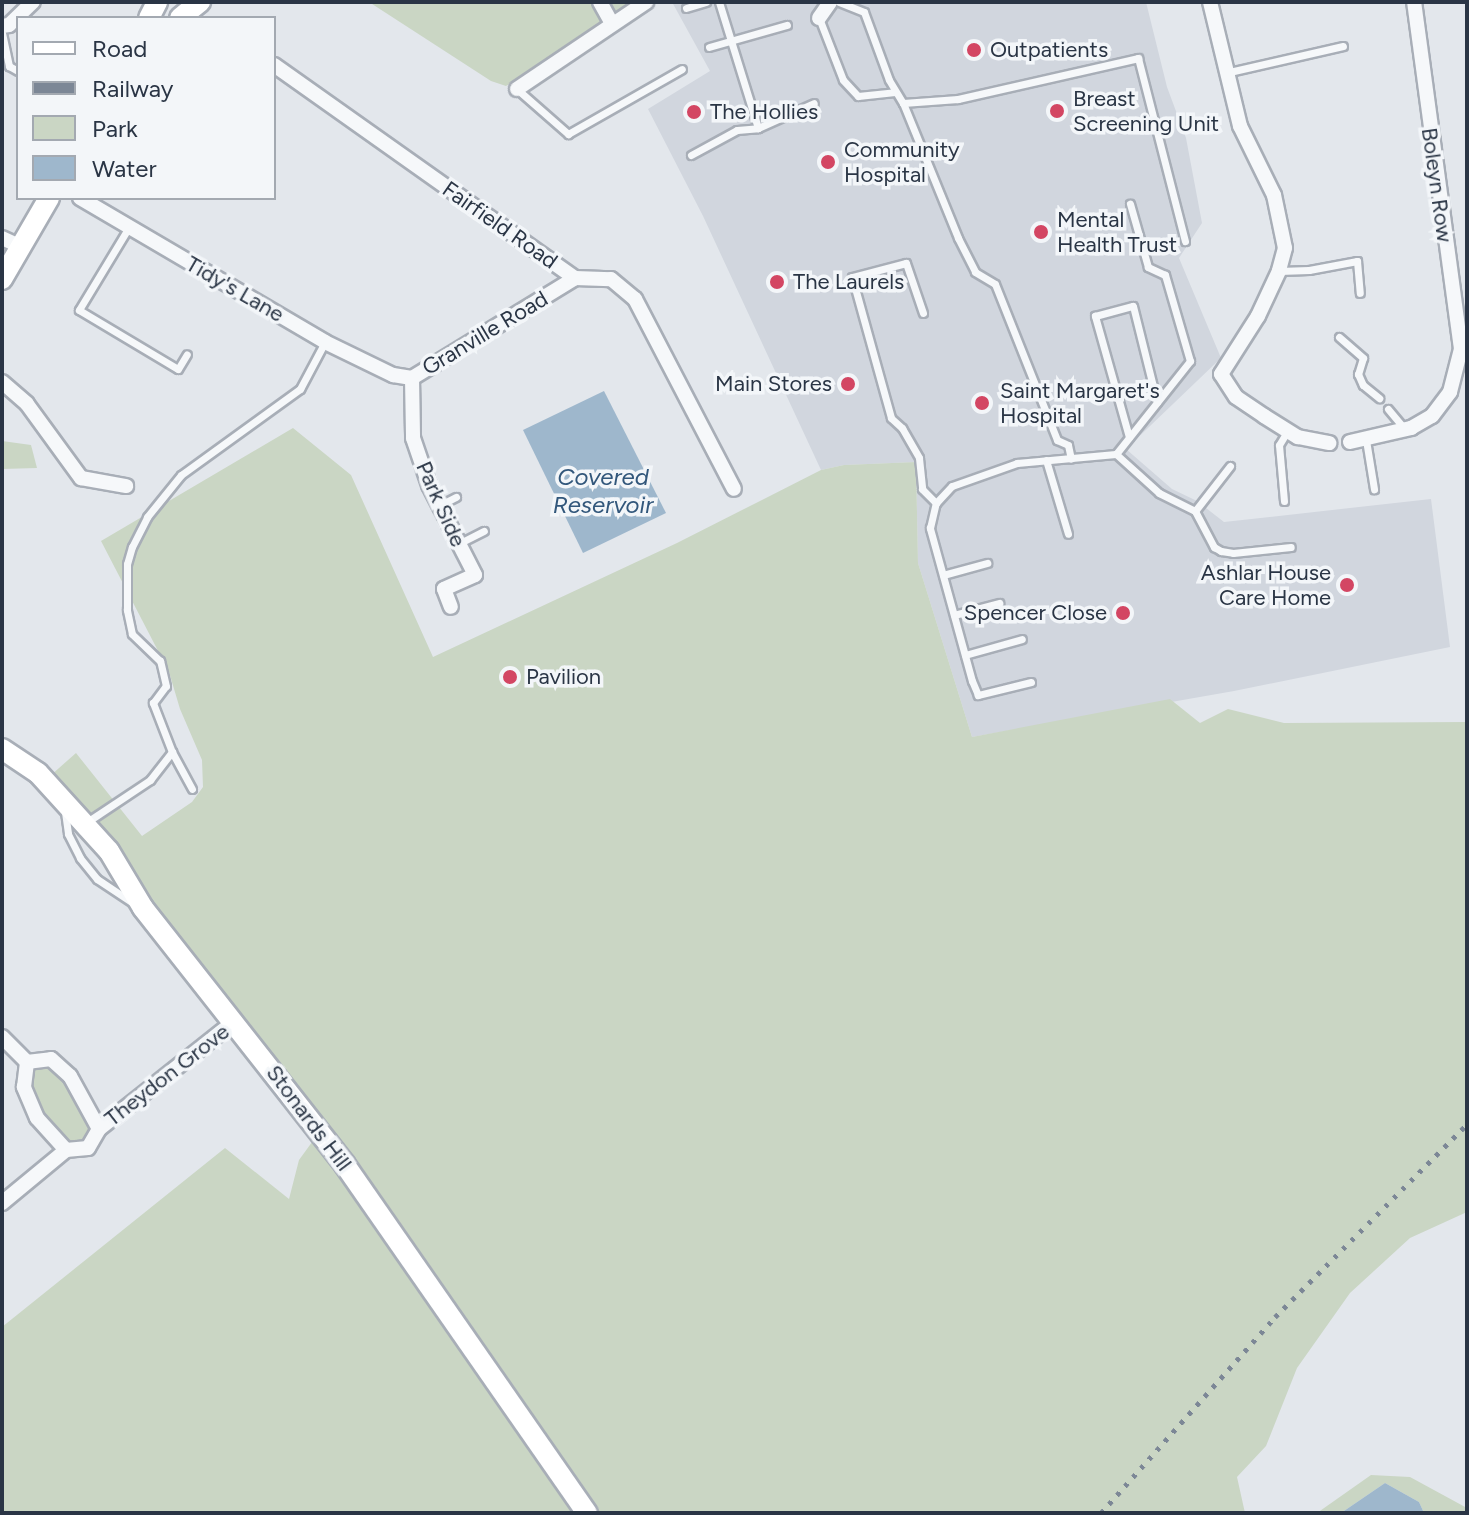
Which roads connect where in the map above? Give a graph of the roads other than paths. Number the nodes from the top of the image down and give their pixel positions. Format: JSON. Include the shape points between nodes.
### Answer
{"nodes":[{"id":1,"x":33,"y":2,"type":"edge"},
{"id":2,"x":200,"y":2,"type":"edge"},
{"id":3,"x":600,"y":2,"type":"edge"},
{"id":4,"x":646,"y":2,"type":"edge"},
{"id":5,"x":706,"y":2,"type":"edge"},
{"id":6,"x":719,"y":2,"type":"edge"},
{"id":7,"x":830,"y":2,"type":"edge"},
{"id":8,"x":839,"y":2,"type":"edge"},
{"id":9,"x":1210,"y":2,"type":"edge"},
{"id":10,"x":1414,"y":2,"type":"edge"},
{"id":11,"x":686,"y":8,"type":"dead end"},
{"id":12,"x":18,"y":16,"type":"edge"},
{"id":13,"x":182,"y":16,"type":"edge"},
{"id":14,"x":819,"y":18,"type":"joint"},
{"id":15,"x":612,"y":24,"type":"junction"},
{"id":16,"x":787,"y":25,"type":"dead end"},
{"id":17,"x":2,"y":33,"type":"edge"},
{"id":18,"x":731,"y":41,"type":"junction"},
{"id":19,"x":1343,"y":46,"type":"dead end"},
{"id":20,"x":709,"y":47,"type":"dead end"},
{"id":21,"x":276,"y":66,"type":"edge"},
{"id":22,"x":682,"y":69,"type":"dead end"},
{"id":23,"x":16,"y":70,"type":"edge"},
{"id":24,"x":1225,"y":73,"type":"junction"},
{"id":25,"x":517,"y":89,"type":"joint"},
{"id":26,"x":895,"y":92,"type":"junction"},
{"id":27,"x":814,"y":103,"type":"dead end"},
{"id":28,"x":903,"y":103,"type":"junction"},
{"id":29,"x":758,"y":128,"type":"junction"},
{"id":30,"x":691,"y":155,"type":"dead end"},
{"id":31,"x":48,"y":200,"type":"edge"},
{"id":32,"x":83,"y":200,"type":"edge"},
{"id":33,"x":1130,"y":204,"type":"dead end"},
{"id":34,"x":129,"y":227,"type":"junction"},
{"id":35,"x":2,"y":238,"type":"edge"},
{"id":36,"x":1185,"y":241,"type":"dead end"},
{"id":37,"x":21,"y":247,"type":"junction"},
{"id":38,"x":1279,"y":271,"type":"junction"},
{"id":39,"x":575,"y":278,"type":"junction"},
{"id":40,"x":2,"y":279,"type":"edge"},
{"id":41,"x":1360,"y":293,"type":"dead end"},
{"id":42,"x":923,"y":313,"type":"dead end"},
{"id":43,"x":1339,"y":337,"type":"dead end"},
{"id":44,"x":325,"y":342,"type":"junction"},
{"id":45,"x":187,"y":354,"type":"dead end"},
{"id":46,"x":393,"y":375,"type":"joint"},
{"id":47,"x":1462,"y":377,"type":"edge"},
{"id":48,"x":412,"y":378,"type":"junction"},
{"id":49,"x":2,"y":382,"type":"edge"},
{"id":50,"x":1379,"y":398,"type":"dead end"},
{"id":51,"x":1157,"y":402,"type":"junction"},
{"id":52,"x":1388,"y":409,"type":"dead end"},
{"id":53,"x":1405,"y":429,"type":"junction"},
{"id":54,"x":1288,"y":430,"type":"junction"},
{"id":55,"x":1129,"y":437,"type":"junction"},
{"id":56,"x":1366,"y":440,"type":"junction"},
{"id":57,"x":1350,"y":442,"type":"dead end"},
{"id":58,"x":1329,"y":443,"type":"dead end"},
{"id":59,"x":1116,"y":454,"type":"junction"},
{"id":60,"x":1071,"y":459,"type":"junction"},
{"id":61,"x":1046,"y":460,"type":"junction"},
{"id":62,"x":1230,"y":466,"type":"dead end"},
{"id":63,"x":126,"y":486,"type":"dead end"},
{"id":64,"x":734,"y":489,"type":"dead end"},
{"id":65,"x":1374,"y":489,"type":"dead end"},
{"id":66,"x":456,"y":497,"type":"dead end"},
{"id":67,"x":1284,"y":501,"type":"dead end"},
{"id":68,"x":936,"y":503,"type":"junction"},
{"id":69,"x":439,"y":506,"type":"junction"},
{"id":70,"x":1195,"y":511,"type":"junction"},
{"id":71,"x":484,"y":531,"type":"dead end"},
{"id":72,"x":1068,"y":534,"type":"dead end"},
{"id":73,"x":458,"y":544,"type":"junction"},
{"id":74,"x":1291,"y":547,"type":"dead end"},
{"id":75,"x":987,"y":563,"type":"dead end"},
{"id":76,"x":943,"y":575,"type":"junction"},
{"id":77,"x":999,"y":603,"type":"dead end"},
{"id":78,"x":451,"y":607,"type":"dead end"},
{"id":79,"x":954,"y":615,"type":"junction"},
{"id":80,"x":1022,"y":639,"type":"dead end"},
{"id":81,"x":965,"y":655,"type":"junction"},
{"id":82,"x":1031,"y":682,"type":"dead end"},
{"id":83,"x":2,"y":749,"type":"edge"},
{"id":84,"x":172,"y":752,"type":"junction"},
{"id":85,"x":192,"y":789,"type":"dead end"},
{"id":86,"x":64,"y":801,"type":"junction"},
{"id":87,"x":85,"y":824,"type":"junction"},
{"id":88,"x":143,"y":908,"type":"junction"},
{"id":89,"x":235,"y":1021,"type":"junction"},
{"id":90,"x":2,"y":1037,"type":"edge"},
{"id":91,"x":27,"y":1062,"type":"junction"},
{"id":92,"x":99,"y":1129,"type":"junction"},
{"id":93,"x":66,"y":1150,"type":"junction"},
{"id":94,"x":2,"y":1203,"type":"edge"},
{"id":95,"x":587,"y":1513,"type":"edge"}],
"edges":[{"from":1,"to":12,"type":"street"},
{"from":2,"to":13,"type":"street"},
{"from":3,"to":15,"type":"street"},
{"from":4,"to":15,"type":"street"},
{"from":5,"to":11,"type":"lane"},
{"from":6,"to":18,"type":"lane"},
{"from":7,"to":14,"type":"street"},
{"from":8,"to":26,"type":"lane","via":[[864,12]]},
{"from":9,"to":24,"type":"street"},
{"from":10,"to":47,"type":"street","name":"Boleyn Row"},
{"from":14,"to":26,"type":"lane","via":[[843,80],[858,96]]},
{"from":15,"to":25,"type":"street"},
{"from":16,"to":18,"type":"lane"},
{"from":17,"to":23,"type":"lane","via":[[9,66]]},
{"from":18,"to":20,"type":"lane"},
{"from":18,"to":29,"type":"lane"},
{"from":19,"to":24,"type":"lane"},
{"from":21,"to":39,"type":"street","name":"Fairfield Road"},
{"from":22,"to":25,"type":"lane","via":[[568,134]]},
{"from":24,"to":38,"type":"street","via":[[1240,126],[1274,195],[1285,248]]},
{"from":26,"to":28,"type":"lane"},
{"from":27,"to":29,"type":"lane"},
{"from":28,"to":36,"type":"lane","via":[[958,99],[1138,58]]},
{"from":28,"to":60,"type":"lane","via":[[958,238],[975,272],[995,284],[1057,440],[1068,445]]},
{"from":29,"to":30,"type":"lane","via":[[737,130]]},
{"from":31,"to":37,"type":"street"},
{"from":32,"to":34,"type":"street","name":"Tidy's Lane"},
{"from":33,"to":51,"type":"lane","via":[[1148,267],[1165,275],[1190,361]]},
{"from":34,"to":44,"type":"street","name":"Tidy's Lane"},
{"from":34,"to":45,"type":"lane","via":[[79,310],[178,369]]},
{"from":35,"to":37,"type":"street"},
{"from":37,"to":40,"type":"street"},
{"from":38,"to":41,"type":"lane","via":[[1357,261]]},
{"from":38,"to":54,"type":"street","via":[[1221,374],[1236,397]]},
{"from":39,"to":48,"type":"street","name":"Granville Road"},
{"from":39,"to":64,"type":"street","name":"Fairfield Road","via":[[611,279],[635,299]]},
{"from":42,"to":68,"type":"lane","via":[[906,263],[852,277],[891,418],[919,458],[922,489]]},
{"from":43,"to":50,"type":"lane","via":[[1363,358],[1358,374]]},
{"from":44,"to":46,"type":"street","name":"Tidy's Lane"},
{"from":44,"to":84,"type":"lane","via":[[300,389],[181,475],[147,517],[132,547],[127,610],[132,634],[160,661],[166,686],[153,703]]},
{"from":46,"to":48,"type":"street","name":"Granville Road"},
{"from":47,"to":53,"type":"street","name":"Boleyn Row","via":[[1432,416]]},
{"from":48,"to":69,"type":"street","name":"Park Side","via":[[413,438]]},
{"from":49,"to":63,"type":"street","via":[[27,404],[81,478]]},
{"from":51,"to":55,"type":"lane"},
{"from":51,"to":55,"type":"lane","via":[[1133,306],[1095,316]]},
{"from":52,"to":53,"type":"lane"},
{"from":53,"to":56,"type":"street","name":"Boleyn Row"},
{"from":54,"to":58,"type":"street"},
{"from":54,"to":67,"type":"lane","via":[[1279,445]]},
{"from":55,"to":59,"type":"lane"},
{"from":56,"to":57,"type":"street","name":"Boleyn Row"},
{"from":56,"to":65,"type":"lane"},
{"from":59,"to":60,"type":"lane"},
{"from":59,"to":70,"type":"lane","via":[[1159,493]]},
{"from":60,"to":61,"type":"lane"},
{"from":61,"to":68,"type":"lane","via":[[973,477],[952,486]]},
{"from":61,"to":72,"type":"lane"},
{"from":62,"to":70,"type":"lane"},
{"from":66,"to":69,"type":"lane"},
{"from":68,"to":76,"type":"lane","via":[[930,528]]},
{"from":69,"to":73,"type":"street","name":"Park Side"},
{"from":70,"to":74,"type":"lane","via":[[1209,545],[1227,553]]},
{"from":71,"to":73,"type":"lane"},
{"from":73,"to":78,"type":"street","name":"Park Side","via":[[475,575],[444,589]]},
{"from":75,"to":76,"type":"lane"},
{"from":76,"to":79,"type":"lane"},
{"from":77,"to":79,"type":"lane"},
{"from":79,"to":81,"type":"lane"},
{"from":80,"to":81,"type":"lane"},
{"from":81,"to":82,"type":"lane","via":[[978,695]]},
{"from":83,"to":86,"type":"street","name":"Stonards Hill","via":[[38,773]]},
{"from":84,"to":85,"type":"lane"},
{"from":84,"to":87,"type":"lane","via":[[150,780]]},
{"from":86,"to":87,"type":"street","name":"Stonards Hill"},
{"from":86,"to":88,"type":"lane","via":[[68,834],[80,858],[119,897]]},
{"from":87,"to":88,"type":"street","name":"Stonards Hill","via":[[109,851]]},
{"from":88,"to":89,"type":"street","name":"Stonards Hill"},
{"from":89,"to":92,"type":"street","name":"Theydon Grove"},
{"from":89,"to":95,"type":"street","name":"Stonards Hill","via":[[345,1165]]},
{"from":90,"to":91,"type":"street"},
{"from":91,"to":92,"type":"street","name":"Theydon Grove","via":[[51,1059],[70,1076]]},
{"from":91,"to":93,"type":"street","via":[[24,1087],[37,1118]]},
{"from":92,"to":93,"type":"street","name":"Theydon Grove","via":[[88,1148]]},
{"from":93,"to":94,"type":"street","name":"Theydon Grove"}]}
